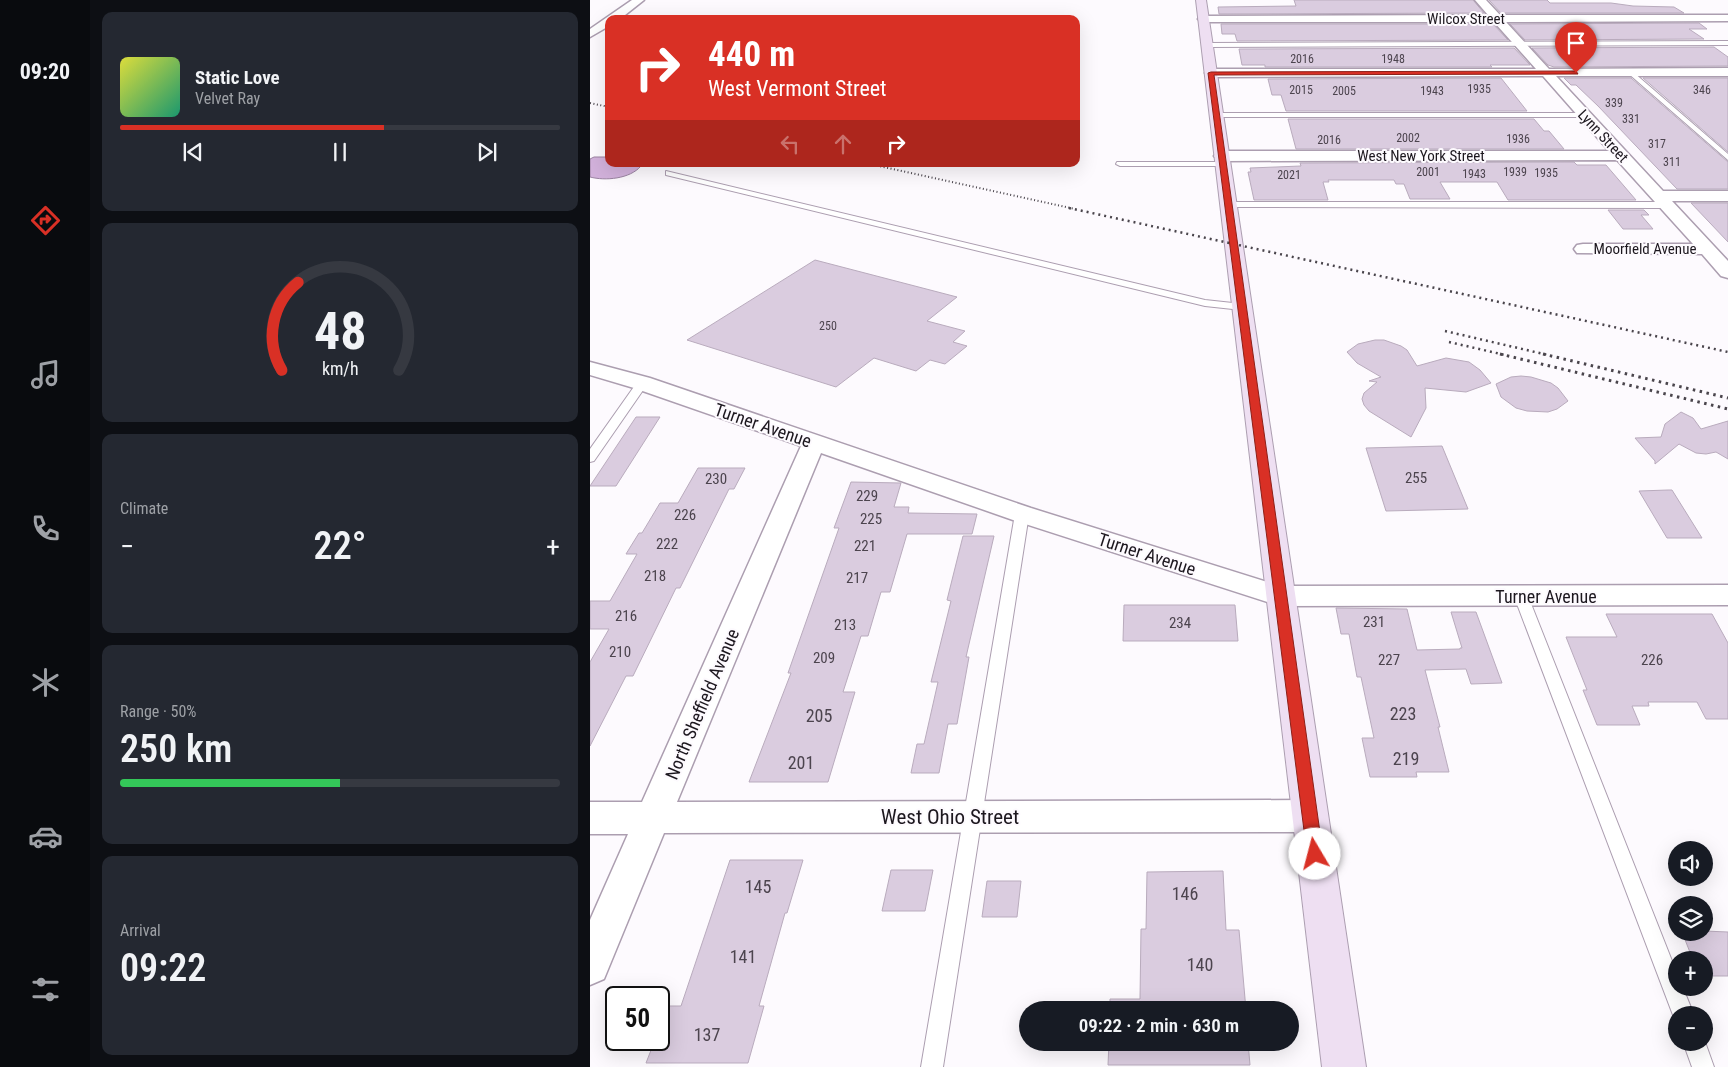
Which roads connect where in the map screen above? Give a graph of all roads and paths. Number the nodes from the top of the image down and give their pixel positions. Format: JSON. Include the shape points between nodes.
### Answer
{"nodes":[{"id":1,"x":640,"y":0,"type":"edge"},
{"id":2,"x":1201,"y":0,"type":"edge"},
{"id":3,"x":1480,"y":0,"type":"edge"},
{"id":4,"x":618,"y":15,"type":"edge"},
{"id":5,"x":1728,"y":18,"type":"edge"},
{"id":6,"x":1203,"y":19,"type":"junction"},
{"id":7,"x":1498,"y":19,"type":"junction"},
{"id":8,"x":605,"y":24,"type":"edge"},
{"id":9,"x":590,"y":34,"type":"edge"},
{"id":10,"x":1521,"y":44,"type":"junction"},
{"id":11,"x":1728,"y":44,"type":"edge"},
{"id":12,"x":1207,"y":45,"type":"junction"},
{"id":13,"x":1211,"y":73,"type":"junction"},
{"id":14,"x":1547,"y":73,"type":"junction"},
{"id":15,"x":1631,"y":73,"type":"junction"},
{"id":16,"x":1725,"y":75,"type":"edge"},
{"id":17,"x":1216,"y":115,"type":"junction"},
{"id":18,"x":1584,"y":115,"type":"junction"},
{"id":19,"x":1621,"y":155,"type":"junction"},
{"id":20,"x":1728,"y":158,"type":"edge"},
{"id":21,"x":1222,"y":160,"type":"junction"},
{"id":22,"x":1120,"y":164,"type":"dead end"},
{"id":23,"x":669,"y":173,"type":"dead end"},
{"id":24,"x":1728,"y":196,"type":"edge"},
{"id":25,"x":1663,"y":200,"type":"junction"},
{"id":26,"x":1228,"y":206,"type":"junction"},
{"id":27,"x":1583,"y":249,"type":"dead end"},
{"id":28,"x":1707,"y":249,"type":"junction"},
{"id":29,"x":1728,"y":272,"type":"edge"},
{"id":30,"x":1242,"y":307,"type":"junction"},
{"id":31,"x":590,"y":368,"type":"edge"},
{"id":32,"x":642,"y":383,"type":"junction"},
{"id":33,"x":814,"y":442,"type":"junction"},
{"id":34,"x":590,"y":458,"type":"edge"},
{"id":35,"x":1022,"y":514,"type":"junction"},
{"id":36,"x":1728,"y":595,"type":"edge"},
{"id":37,"x":1280,"y":596,"type":"junction"},
{"id":38,"x":1521,"y":596,"type":"junction"},
{"id":39,"x":1310,"y":816,"type":"junction"},
{"id":40,"x":972,"y":817,"type":"junction"},
{"id":41,"x":590,"y":818,"type":"edge"},
{"id":42,"x":653,"y":818,"type":"junction"},
{"id":43,"x":590,"y":965,"type":"edge"},
{"id":44,"x":1680,"y":1006,"type":"edge"},
{"id":45,"x":1697,"y":1051,"type":"edge"},
{"id":46,"x":932,"y":1067,"type":"edge"},
{"id":47,"x":1344,"y":1067,"type":"edge"},
{"id":48,"x":1703,"y":1067,"type":"edge"}],
"edges":[{"from":1,"to":4,"type":"street"},
{"from":2,"to":6,"type":"main road"},
{"from":3,"to":7,"type":"street","name":"Lynn Street"},
{"from":5,"to":7,"type":"street","name":"Wilcox Street"},
{"from":6,"to":7,"type":"street","name":"Wilcox Street"},
{"from":6,"to":12,"type":"main road"},
{"from":7,"to":10,"type":"street","name":"Lynn Street"},
{"from":8,"to":9,"type":"street"},
{"from":10,"to":11,"type":"lane"},
{"from":10,"to":12,"type":"lane"},
{"from":10,"to":14,"type":"street","name":"Lynn Street"},
{"from":12,"to":13,"type":"main road"},
{"from":13,"to":14,"type":"street"},
{"from":13,"to":17,"type":"main road"},
{"from":14,"to":15,"type":"street"},
{"from":14,"to":18,"type":"street","name":"Lynn Street"},
{"from":15,"to":16,"type":"street"},
{"from":15,"to":20,"type":"lane"},
{"from":17,"to":18,"type":"lane"},
{"from":17,"to":21,"type":"main road"},
{"from":18,"to":19,"type":"street","name":"Lynn Street"},
{"from":19,"to":21,"type":"street","name":"West New York Street"},
{"from":19,"to":25,"type":"street","name":"Lynn Street"},
{"from":21,"to":22,"type":"lane"},
{"from":21,"to":26,"type":"main road"},
{"from":23,"to":30,"type":"lane","via":[[1186,299]]},
{"from":24,"to":25,"type":"street"},
{"from":25,"to":26,"type":"lane"},
{"from":25,"to":28,"type":"street","name":"Lynn Street"},
{"from":26,"to":30,"type":"main road"},
{"from":27,"to":28,"type":"street","name":"Moorfield Avenue"},
{"from":28,"to":29,"type":"street","name":"Lynn Street"},
{"from":30,"to":37,"type":"main road"},
{"from":31,"to":32,"type":"street","name":"Turner Avenue"},
{"from":32,"to":33,"type":"street","name":"Turner Avenue"},
{"from":32,"to":34,"type":"lane"},
{"from":33,"to":35,"type":"street","name":"Turner Avenue"},
{"from":33,"to":42,"type":"street","name":"North Sheffield Avenue"},
{"from":35,"to":37,"type":"street","name":"Turner Avenue"},
{"from":35,"to":40,"type":"lane"},
{"from":36,"to":38,"type":"street","name":"Turner Avenue"},
{"from":37,"to":38,"type":"street","name":"Turner Avenue"},
{"from":37,"to":39,"type":"main road"},
{"from":38,"to":44,"type":"lane"},
{"from":39,"to":40,"type":"street","name":"West Ohio Street"},
{"from":39,"to":47,"type":"main road"},
{"from":40,"to":42,"type":"street","name":"West Ohio Street"},
{"from":40,"to":46,"type":"lane"},
{"from":41,"to":42,"type":"street","name":"West Ohio Street"},
{"from":42,"to":43,"type":"street","name":"North Sheffield Avenue"},
{"from":45,"to":48,"type":"lane"}]}
